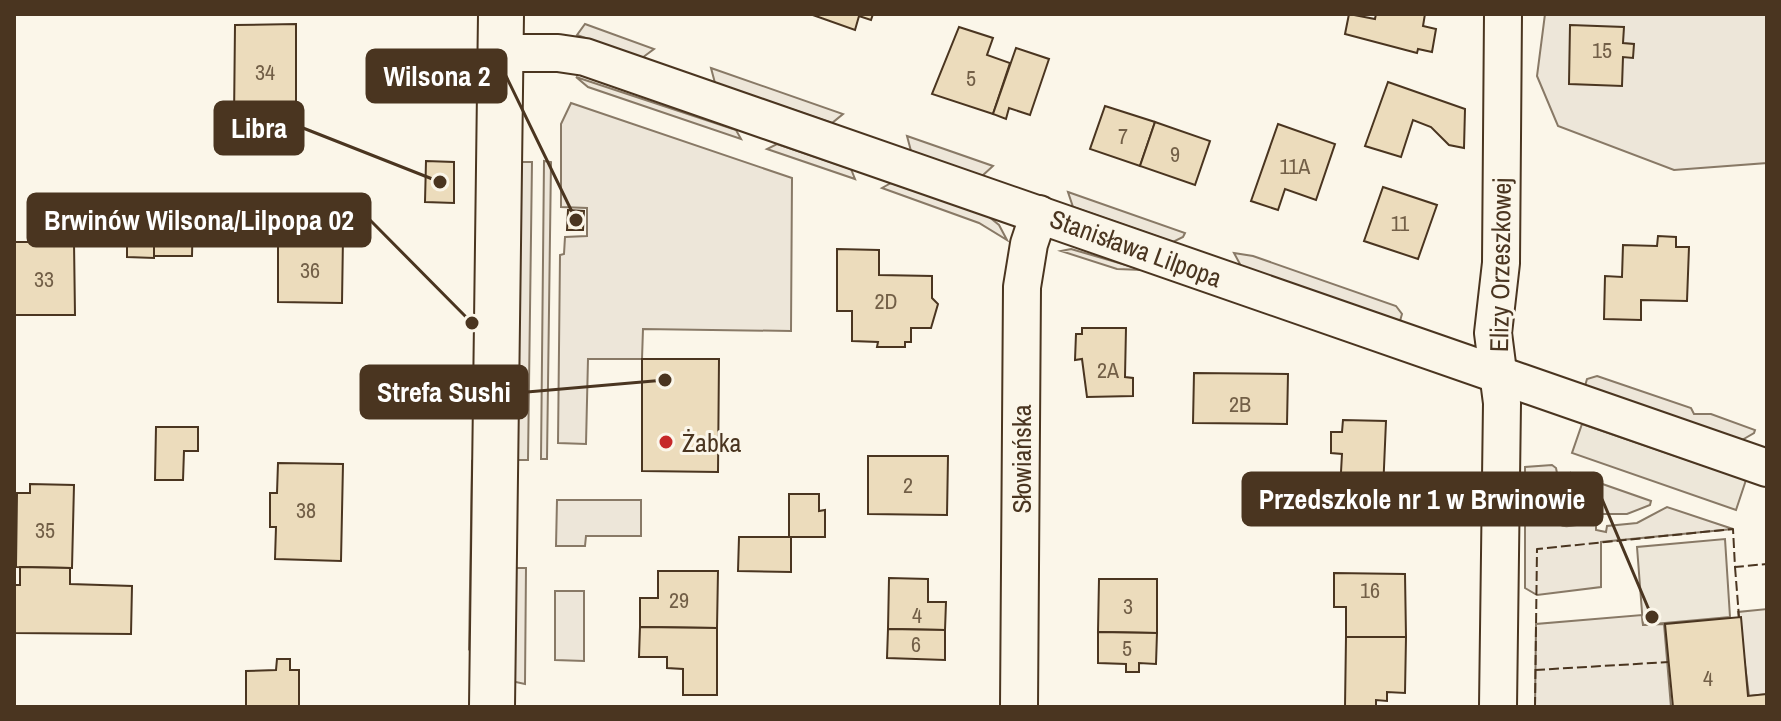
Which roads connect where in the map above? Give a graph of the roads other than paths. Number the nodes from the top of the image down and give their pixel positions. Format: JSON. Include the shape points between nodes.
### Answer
{"nodes":[{"id":1,"x":1503,"y":14,"type":"edge"},
{"id":2,"x":501,"y":34,"type":"edge"},
{"id":3,"x":1039,"y":214,"type":"junction"},
{"id":4,"x":1500,"y":375,"type":"junction"},
{"id":5,"x":1767,"y":468,"type":"edge"},
{"id":6,"x":492,"y":707,"type":"edge"},
{"id":7,"x":1019,"y":707,"type":"edge"},
{"id":8,"x":1498,"y":707,"type":"edge"}],
"edges":[{"from":1,"to":4,"type":"street","name":"Elizy Orzeszkowej","via":[[1501,263],[1493,333]]},
{"from":2,"to":3,"type":"street","name":"Stanisława Lilpopa","via":[[546,53],[585,57]]},
{"from":2,"to":6,"type":"street"},
{"from":3,"to":4,"type":"street","name":"Stanisława Lilpopa"},
{"from":3,"to":7,"type":"street","name":"Słowiańska","via":[[1022,287]]},
{"from":4,"to":5,"type":"street","name":"Stanisława Lilpopa"},
{"from":4,"to":8,"type":"street","name":"Elizy Orzeszkowej"}]}
